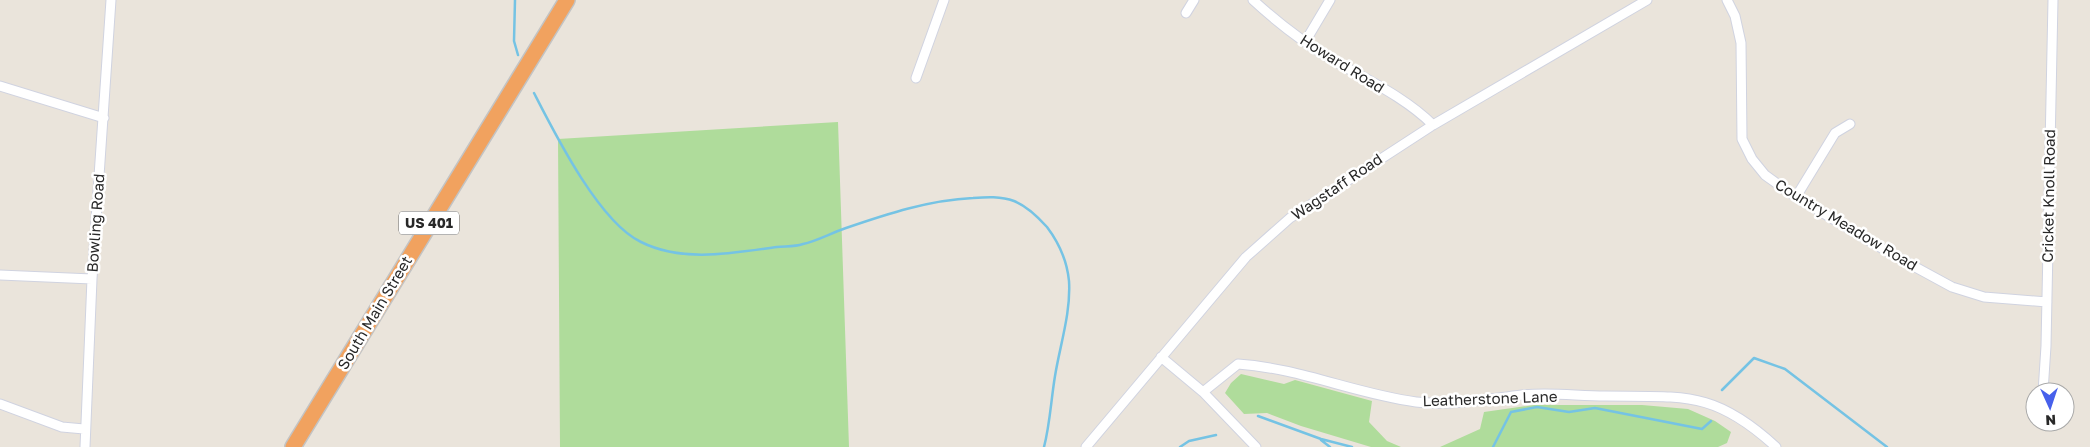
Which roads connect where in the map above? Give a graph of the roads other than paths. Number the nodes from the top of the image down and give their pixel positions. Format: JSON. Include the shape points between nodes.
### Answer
{"nodes":[{"id":1,"x":111,"y":0,"type":"edge"},
{"id":2,"x":567,"y":0,"type":"edge"},
{"id":3,"x":944,"y":0,"type":"edge"},
{"id":4,"x":1194,"y":0,"type":"edge"},
{"id":5,"x":1253,"y":0,"type":"edge"},
{"id":6,"x":1330,"y":0,"type":"edge"},
{"id":7,"x":1648,"y":0,"type":"edge"},
{"id":8,"x":1727,"y":0,"type":"edge"},
{"id":9,"x":2053,"y":0,"type":"edge"},
{"id":10,"x":1186,"y":13,"type":"dead end"},
{"id":11,"x":1305,"y":42,"type":"junction"},
{"id":12,"x":916,"y":78,"type":"dead end"},
{"id":13,"x":0,"y":86,"type":"edge"},
{"id":14,"x":104,"y":118,"type":"junction"},
{"id":15,"x":1850,"y":124,"type":"dead end"},
{"id":16,"x":1433,"y":125,"type":"junction"},
{"id":17,"x":1796,"y":196,"type":"junction"},
{"id":18,"x":0,"y":275,"type":"edge"},
{"id":19,"x":92,"y":279,"type":"junction"},
{"id":20,"x":2047,"y":302,"type":"junction"},
{"id":21,"x":1161,"y":357,"type":"junction"},
{"id":22,"x":2043,"y":382,"type":"edge"},
{"id":23,"x":1203,"y":392,"type":"junction"},
{"id":24,"x":0,"y":404,"type":"edge"},
{"id":25,"x":84,"y":429,"type":"junction"},
{"id":26,"x":1774,"y":446,"type":"edge"},
{"id":27,"x":85,"y":447,"type":"edge"},
{"id":28,"x":293,"y":447,"type":"edge"},
{"id":29,"x":1086,"y":447,"type":"edge"},
{"id":30,"x":1256,"y":447,"type":"edge"}],
"edges":[{"from":1,"to":14,"type":"street","name":"Bowling Road"},
{"from":2,"to":28,"type":"highway","name":"South Main Street","number":"US 401"},
{"from":3,"to":12,"type":"street"},
{"from":4,"to":10,"type":"street"},
{"from":5,"to":11,"type":"street","name":"Howard Road"},
{"from":6,"to":11,"type":"street"},
{"from":7,"to":16,"type":"street","name":"Wagstaff Road"},
{"from":8,"to":17,"type":"street","name":"Country Meadow Road","via":[[1735,16],[1741,43],[1742,139],[1757,167],[1771,181]]},
{"from":9,"to":20,"type":"street","name":"Cricket Knoll Road"},
{"from":11,"to":16,"type":"street","name":"Howard Road","via":[[1410,106]]},
{"from":13,"to":14,"type":"street"},
{"from":14,"to":19,"type":"street","name":"Bowling Road"},
{"from":15,"to":17,"type":"street","via":[[1835,133]]},
{"from":16,"to":21,"type":"street","name":"Wagstaff Road","via":[[1327,192],[1275,230],[1246,257]]},
{"from":17,"to":20,"type":"street","name":"Country Meadow Road","via":[[1952,287],[1984,297]]},
{"from":18,"to":19,"type":"street"},
{"from":19,"to":25,"type":"street","name":"Bowling Road"},
{"from":20,"to":22,"type":"street","name":"Cricket Knoll Road"},
{"from":21,"to":23,"type":"street"},
{"from":21,"to":29,"type":"street","name":"Wagstaff Road"},
{"from":23,"to":26,"type":"street","name":"Leatherstone Lane","via":[[1238,364],[1271,368],[1418,402],[1463,402],[1538,394],[1680,396],[1724,408],[1742,418]]},
{"from":23,"to":30,"type":"street"},
{"from":24,"to":25,"type":"street","via":[[62,427]]},
{"from":25,"to":27,"type":"street","name":"Bowling Road"}]}
